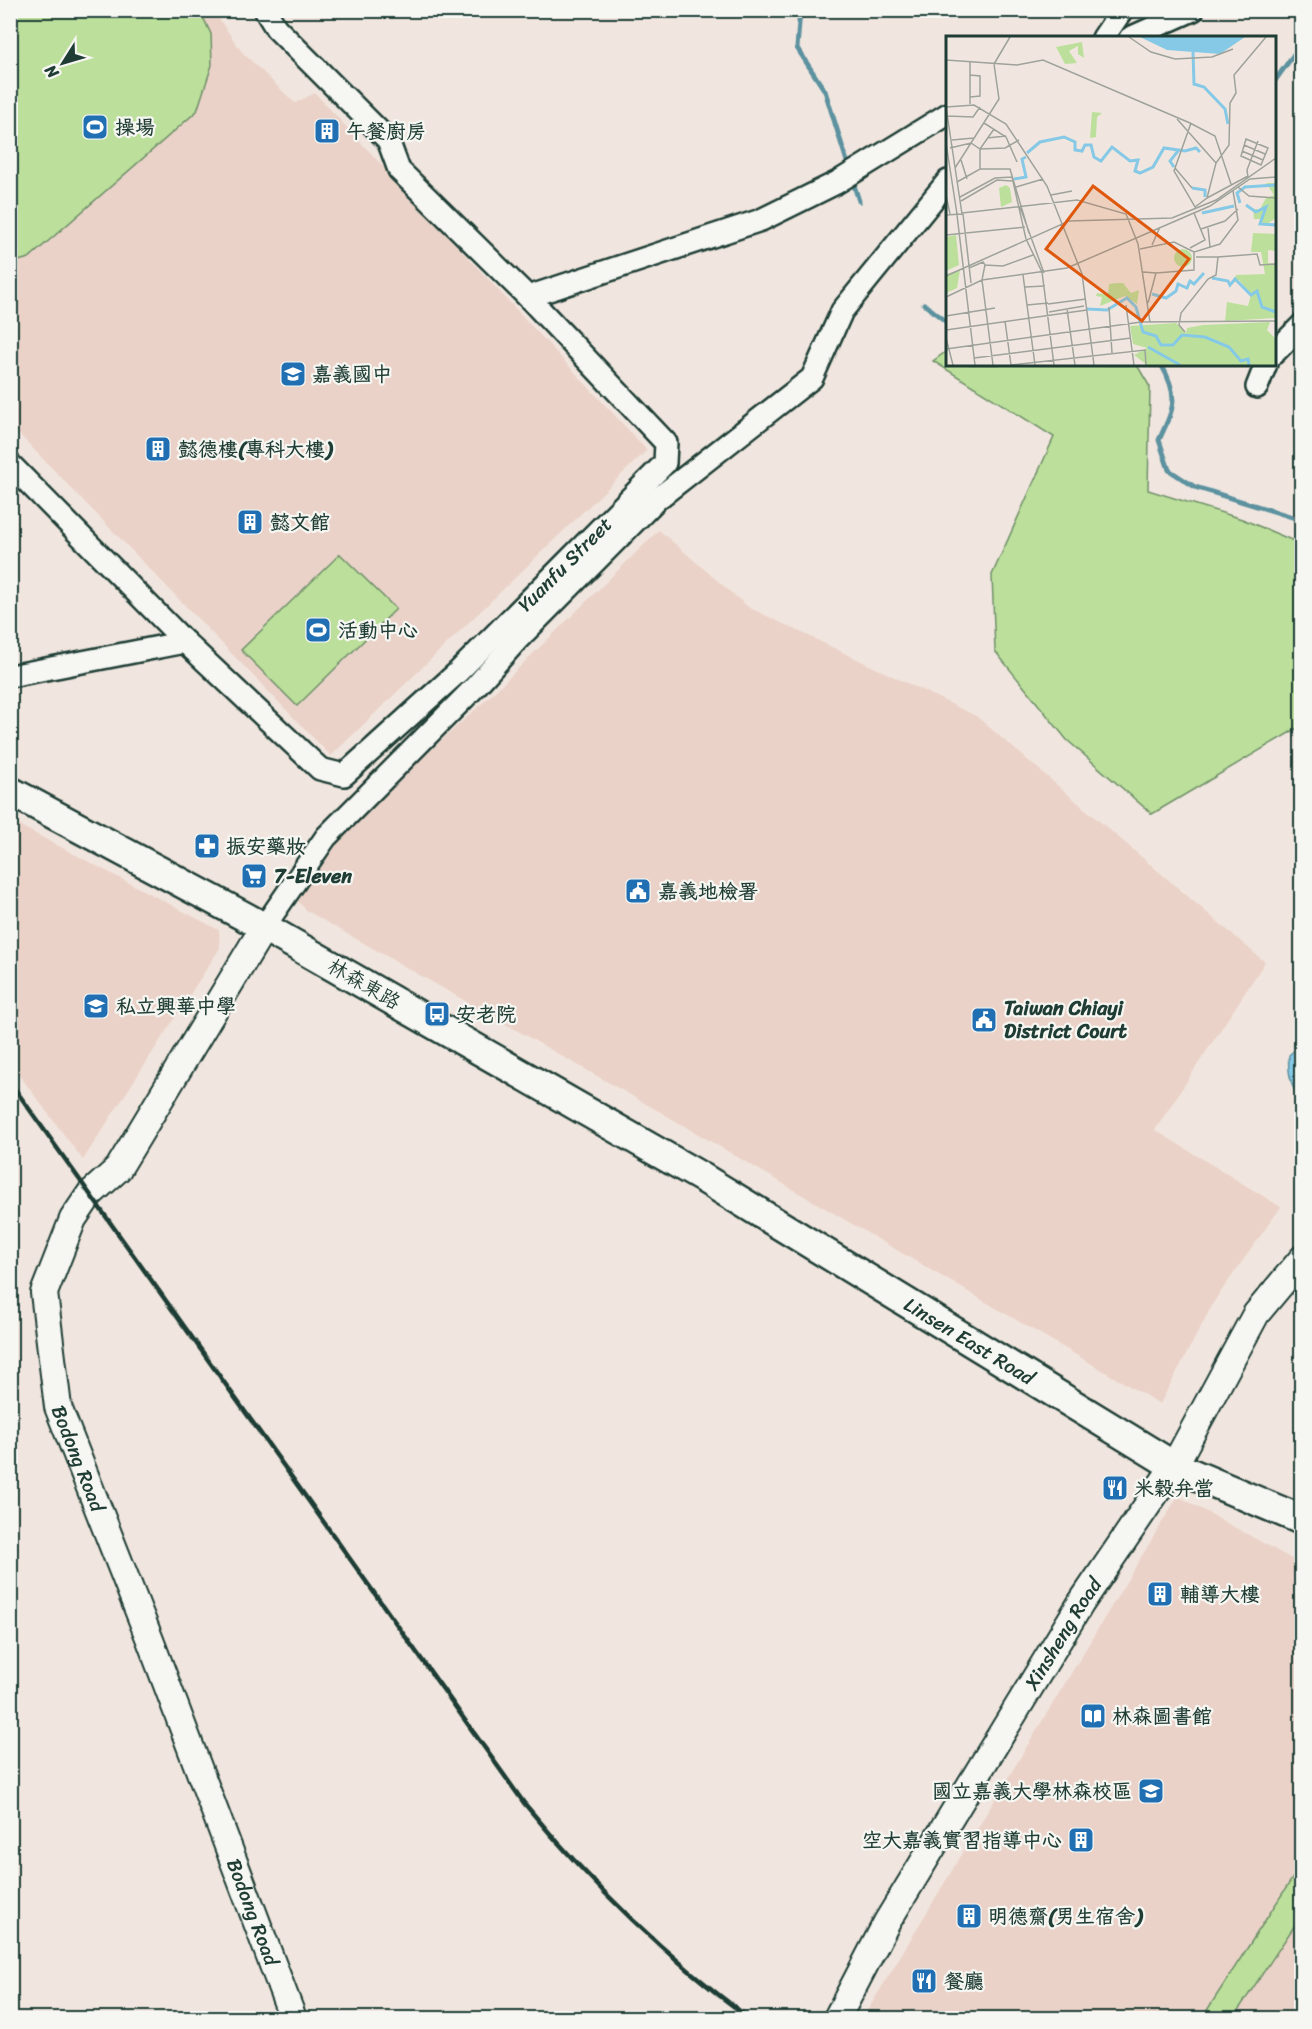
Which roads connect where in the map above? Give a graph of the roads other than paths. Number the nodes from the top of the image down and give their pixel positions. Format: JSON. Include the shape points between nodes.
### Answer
{"nodes":[{"id":1,"x":265,"y":10,"type":"edge"},
{"id":2,"x":1122,"y":10,"type":"edge"},
{"id":3,"x":1193,"y":10,"type":"edge"},
{"id":4,"x":1104,"y":36,"type":"edge"},
{"id":5,"x":1134,"y":36,"type":"edge"},
{"id":6,"x":946,"y":115,"type":"edge"},
{"id":7,"x":946,"y":183,"type":"edge"},
{"id":8,"x":528,"y":297,"type":"junction"},
{"id":9,"x":1302,"y":325,"type":"edge"},
{"id":10,"x":1276,"y":352,"type":"edge"},
{"id":11,"x":1265,"y":366,"type":"edge"},
{"id":12,"x":1257,"y":387,"type":"dead end"},
{"id":13,"x":10,"y":464,"type":"edge"},
{"id":14,"x":185,"y":642,"type":"junction"},
{"id":15,"x":10,"y":676,"type":"edge"},
{"id":16,"x":10,"y":791,"type":"edge"},
{"id":17,"x":264,"y":927,"type":"junction"},
{"id":18,"x":1302,"y":1259,"type":"edge"},
{"id":19,"x":1174,"y":1466,"type":"junction"},
{"id":20,"x":1302,"y":1520,"type":"edge"},
{"id":21,"x":293,"y":2019,"type":"edge"},
{"id":22,"x":837,"y":2019,"type":"edge"}],
"edges":[{"from":1,"to":8,"type":"street","via":[[276,28],[388,140],[399,170]]},
{"from":2,"to":4,"type":"street"},
{"from":3,"to":5,"type":"street"},
{"from":6,"to":8,"type":"street","via":[[836,183],[761,220]]},
{"from":7,"to":17,"type":"street","name":"Yuanfu Street","via":[[842,311],[812,378],[656,500],[326,837]]},
{"from":8,"to":14,"type":"street","name":"Yuanfu Street","via":[[666,443],[665,463],[581,550],[458,672],[344,775],[320,769]]},
{"from":9,"to":10,"type":"street"},
{"from":11,"to":12,"type":"street"},
{"from":13,"to":14,"type":"street"},
{"from":14,"to":15,"type":"street"},
{"from":16,"to":17,"type":"main road"},
{"from":17,"to":19,"type":"main road","name":"Linsen East Road","via":[[703,1178]]},
{"from":17,"to":21,"type":"street","name":"Bodong Road","via":[[118,1169],[90,1194],[73,1219],[44,1293],[58,1407]]},
{"from":18,"to":19,"type":"street","name":"Xinsheng Road","via":[[1256,1314]]},
{"from":19,"to":20,"type":"main road","name":"Linsen East Road"},
{"from":19,"to":22,"type":"street","name":"Xinsheng Road","via":[[1069,1623],[887,1922]]}]}
